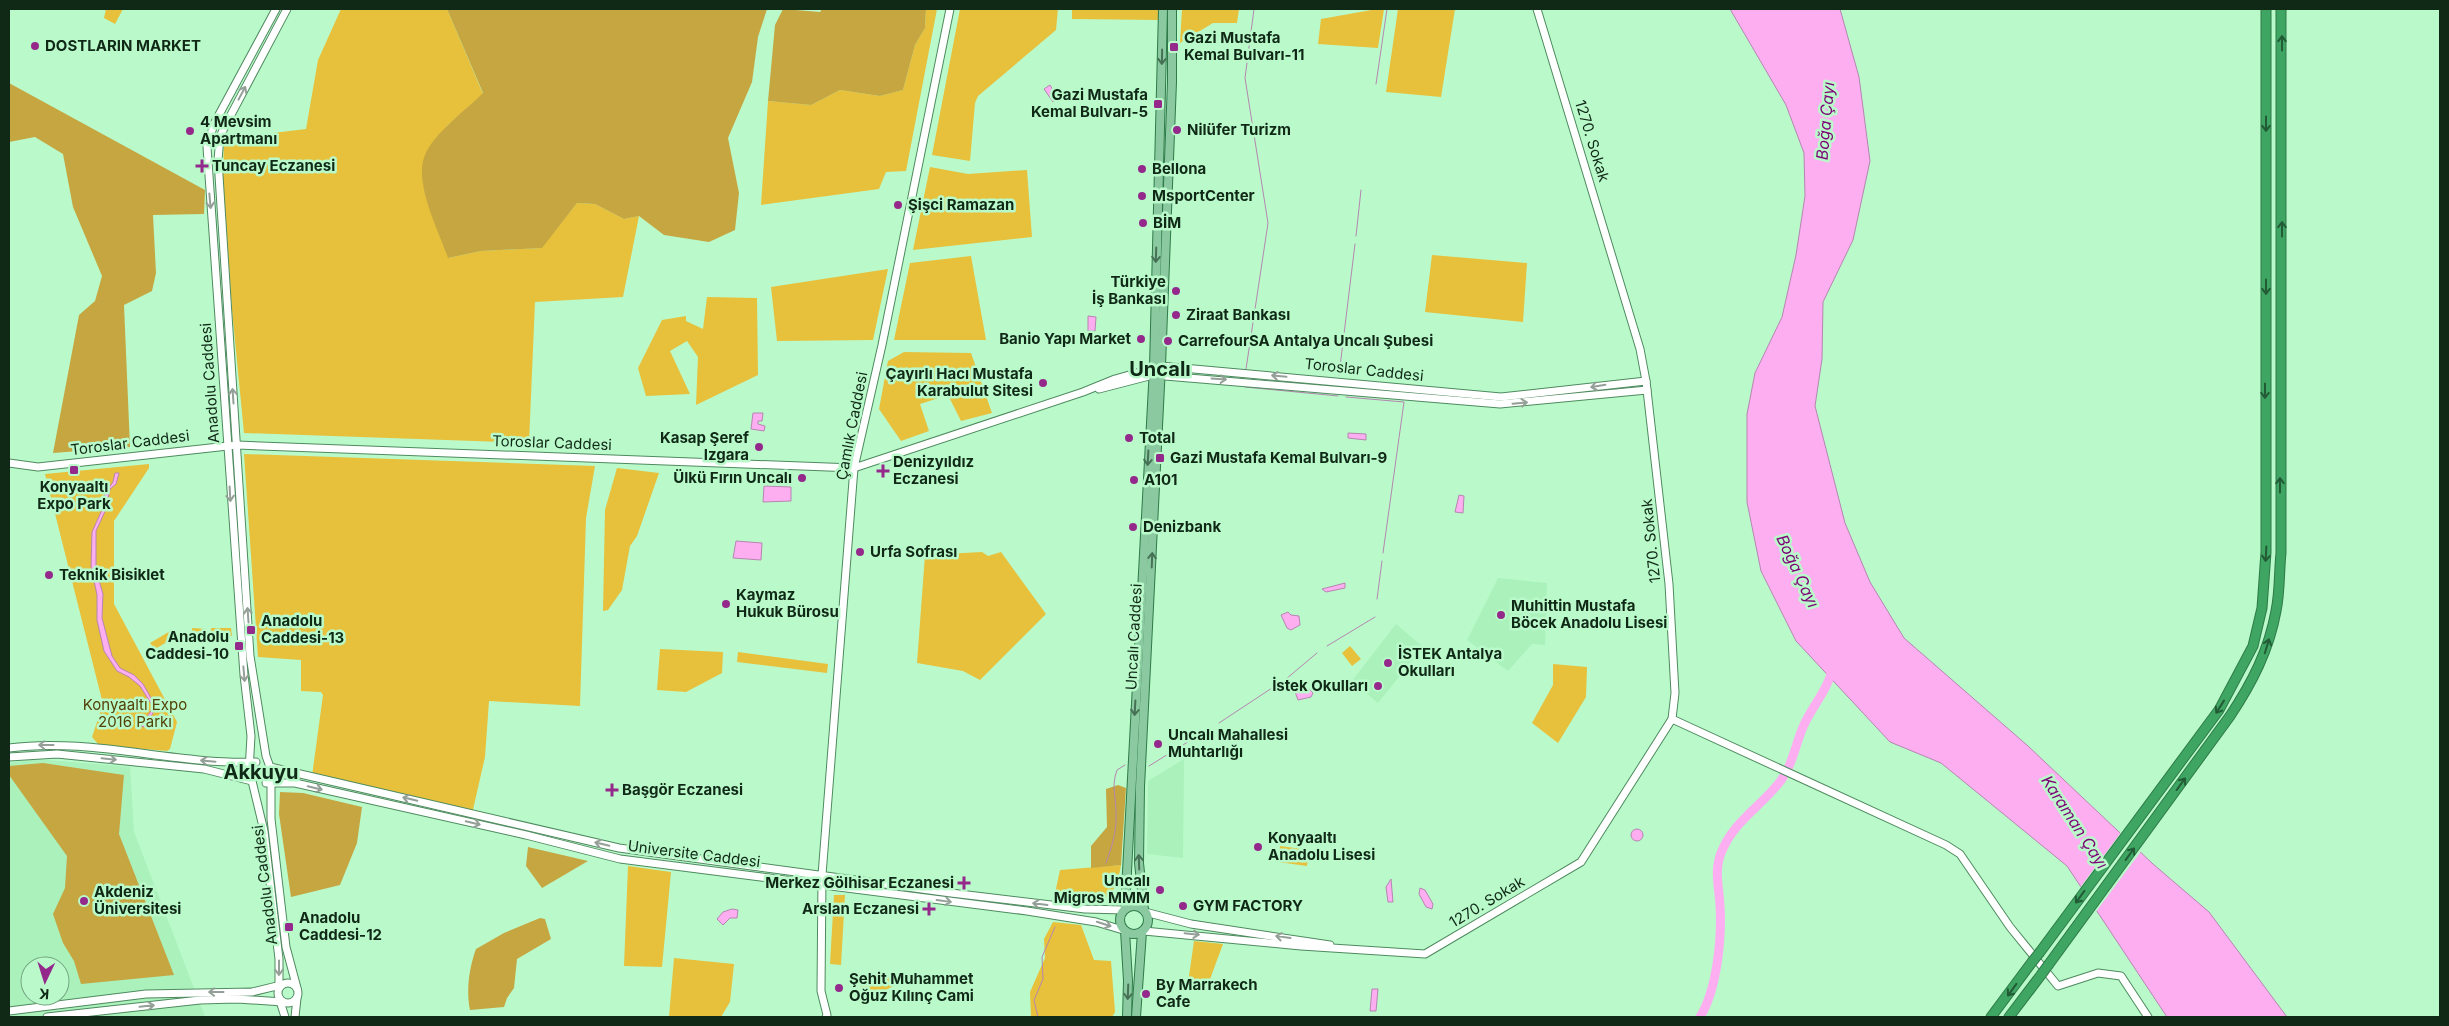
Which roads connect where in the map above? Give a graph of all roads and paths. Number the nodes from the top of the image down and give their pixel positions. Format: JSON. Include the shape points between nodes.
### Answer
{"nodes":[{"id":1,"x":276,"y":9,"type":"edge"},
{"id":2,"x":287,"y":9,"type":"edge"},
{"id":3,"x":950,"y":9,"type":"edge"},
{"id":4,"x":1163,"y":9,"type":"edge"},
{"id":5,"x":1172,"y":9,"type":"edge"},
{"id":6,"x":1537,"y":9,"type":"edge"},
{"id":7,"x":2266,"y":9,"type":"edge"},
{"id":8,"x":2281,"y":9,"type":"edge"},
{"id":9,"x":1157,"y":371,"type":"junction"},
{"id":10,"x":1241,"y":372,"type":"junction"},
{"id":11,"x":1240,"y":380,"type":"junction"},
{"id":12,"x":1646,"y":381,"type":"junction"},
{"id":13,"x":1648,"y":390,"type":"junction"},
{"id":14,"x":1500,"y":400,"type":"junction"},
{"id":15,"x":236,"y":445,"type":"junction"},
{"id":16,"x":227,"y":446,"type":"junction"},
{"id":17,"x":9,"y":463,"type":"edge"},
{"id":18,"x":854,"y":468,"type":"junction"},
{"id":19,"x":1672,"y":719,"type":"junction"},
{"id":20,"x":9,"y":748,"type":"edge"},
{"id":21,"x":9,"y":757,"type":"edge"},
{"id":22,"x":253,"y":762,"type":"junction"},
{"id":23,"x":270,"y":766,"type":"junction"},
{"id":24,"x":252,"y":781,"type":"junction"},
{"id":25,"x":269,"y":781,"type":"junction"},
{"id":26,"x":822,"y":875,"type":"junction"},
{"id":27,"x":822,"y":884,"type":"junction"},
{"id":28,"x":1125,"y":910,"type":"junction"},
{"id":29,"x":1144,"y":911,"type":"junction"},
{"id":30,"x":1124,"y":931,"type":"junction"},
{"id":31,"x":1143,"y":931,"type":"junction"},
{"id":32,"x":1348,"y":949,"type":"junction"},
{"id":33,"x":280,"y":986,"type":"junction"},
{"id":34,"x":297,"y":988,"type":"junction"},
{"id":35,"x":297,"y":998,"type":"junction"},
{"id":36,"x":281,"y":1002,"type":"junction"},
{"id":37,"x":9,"y":1011,"type":"edge"},
{"id":38,"x":46,"y":1017,"type":"edge"},
{"id":39,"x":285,"y":1017,"type":"edge"},
{"id":40,"x":295,"y":1017,"type":"edge"},
{"id":41,"x":826,"y":1017,"type":"edge"},
{"id":42,"x":1127,"y":1017,"type":"edge"},
{"id":43,"x":1136,"y":1017,"type":"edge"},
{"id":44,"x":1991,"y":1017,"type":"edge"},
{"id":45,"x":2009,"y":1017,"type":"edge"},
{"id":46,"x":2148,"y":1017,"type":"edge"}],
"edges":[{"from":1,"to":16,"type":"street","name":"Anadolu Caddesi","one_way":true,"via":[[214,124],[206,147]]},
{"from":15,"to":2,"type":"street","name":"Anadolu Caddesi","one_way":true,"via":[[218,146],[224,128]]},
{"from":3,"to":18,"type":"street","name":"Çamlık Caddesi"},
{"from":4,"to":9,"type":"main road","one_way":true},
{"from":5,"to":9,"type":"main road","via":[[1172,82]]},
{"from":6,"to":12,"type":"street","name":"1270. Sokak","via":[[1637,341]]},
{"from":7,"to":44,"type":"highway","one_way":true,"bridge":true,"via":[[2266,552],[2262,608],[2253,646],[2219,710]]},
{"from":45,"to":8,"type":"highway","one_way":true,"bridge":true,"via":[[2230,716],[2266,651],[2276,610],[2281,553]]},
{"from":9,"to":10,"type":"street","name":"Toroslar Caddesi"},
{"from":9,"to":11,"type":"street","name":"Toroslar Caddesi","one_way":true},
{"from":9,"to":18,"type":"street","name":"Toroslar Caddesi","via":[[1083,392]]},
{"from":9,"to":28,"type":"main road","name":"Uncalı Caddesi","one_way":true},
{"from":29,"to":9,"type":"main road","name":"Uncalı Caddesi","one_way":true,"via":[[1139,863],[1140,787]]},
{"from":10,"to":11,"type":"street"},
{"from":14,"to":10,"type":"street","name":"Toroslar Caddesi","one_way":true},
{"from":11,"to":14,"type":"street","name":"Toroslar Caddesi"},
{"from":12,"to":13,"type":"street","name":"1270. Sokak"},
{"from":12,"to":14,"type":"street","name":"Toroslar Caddesi","one_way":true},
{"from":14,"to":13,"type":"street","name":"Toroslar Caddesi","one_way":true},
{"from":13,"to":19,"type":"street","name":"1270. Sokak","via":[[1669,584],[1675,693]]},
{"from":15,"to":16,"type":"street","name":"Toroslar Caddesi"},
{"from":15,"to":18,"type":"street","name":"Toroslar Caddesi"},
{"from":23,"to":15,"type":"street","name":"Anadolu Caddesi","one_way":true,"via":[[253,680]]},
{"from":16,"to":17,"type":"street","name":"Toroslar Caddesi","via":[[38,467]]},
{"from":16,"to":22,"type":"street","name":"Anadolu Caddesi","one_way":true},
{"from":18,"to":26,"type":"street","name":"Çamlık Caddesi"},
{"from":19,"to":32,"type":"street","name":"1270. Sokak","via":[[1581,862],[1425,954]]},
{"from":19,"to":46,"type":"street","via":[[1946,845],[1960,854],[2010,927],[2058,986],[2098,973],[2121,976]]},
{"from":22,"to":20,"type":"street","one_way":true,"via":[[220,762],[53,745]]},
{"from":21,"to":24,"type":"street","one_way":true,"via":[[57,754],[204,769]]},
{"from":22,"to":23,"type":"street","via":[[264,762]]},
{"from":22,"to":24,"type":"street","via":[[249,771]]},
{"from":23,"to":25,"type":"street"},
{"from":26,"to":23,"type":"street","name":"Universite Caddesi","one_way":true,"via":[[619,848]]},
{"from":24,"to":25,"type":"street","via":[[259,785]]},
{"from":24,"to":33,"type":"street","name":"Anadolu Caddesi","one_way":true,"via":[[264,831]]},
{"from":25,"to":27,"type":"street","name":"Universite Caddesi","one_way":true,"via":[[526,835],[620,859]]},
{"from":25,"to":34,"type":"street","name":"Anadolu Caddesi","via":[[286,947]]},
{"from":26,"to":27,"type":"street","name":"Çamlık Caddesi"},
{"from":28,"to":26,"type":"street","name":"Universite Caddesi","one_way":true,"via":[[1085,909]]},
{"from":27,"to":30,"type":"street","name":"Universite Caddesi","one_way":true,"via":[[1032,912],[1096,922]]},
{"from":27,"to":41,"type":"street","name":"Çamlık Caddesi","via":[[822,991]]},
{"from":28,"to":29,"type":"main road","via":[[1137,906]]},
{"from":28,"to":30,"type":"main road","via":[[1120,919]]},
{"from":29,"to":31,"type":"main road","via":[[1148,920]]},
{"from":32,"to":29,"type":"street","name":"1270. Sokak","one_way":true,"via":[[1191,924]]},
{"from":30,"to":31,"type":"main road","via":[[1133,935]]},
{"from":30,"to":42,"type":"main road","one_way":true},
{"from":31,"to":32,"type":"street","name":"1270. Sokak","one_way":true},
{"from":31,"to":43,"type":"main road"},
{"from":33,"to":34,"type":"street","via":[[291,984]]},
{"from":33,"to":36,"type":"street","via":[[277,994]]},
{"from":33,"to":37,"type":"street","one_way":true,"via":[[252,992],[146,994]]},
{"from":34,"to":35,"type":"street"},
{"from":35,"to":36,"type":"street","via":[[292,1003]]},
{"from":35,"to":40,"type":"street"},
{"from":38,"to":36,"type":"street","one_way":true,"via":[[200,1000]]},
{"from":36,"to":39,"type":"street"}]}
